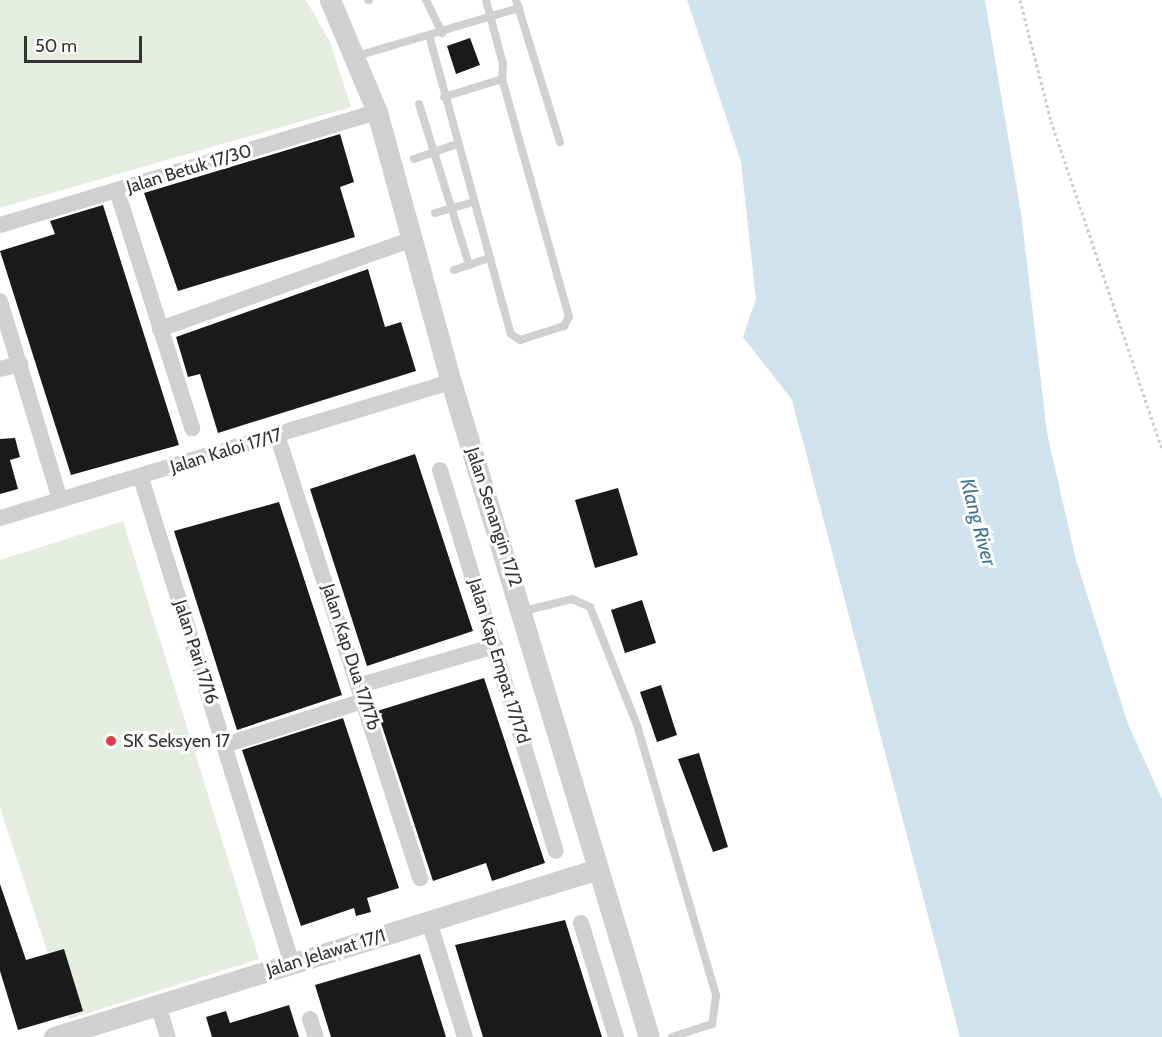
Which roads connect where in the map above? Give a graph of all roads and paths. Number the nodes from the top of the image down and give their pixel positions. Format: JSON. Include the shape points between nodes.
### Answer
{"nodes":[{"id":1,"x":330,"y":0,"type":"edge"},
{"id":2,"x":427,"y":0,"type":"edge"},
{"id":3,"x":486,"y":0,"type":"edge"},
{"id":4,"x":1020,"y":0,"type":"edge"},
{"id":5,"x":518,"y":4,"type":"edge"},
{"id":6,"x":492,"y":17,"type":"junction"},
{"id":7,"x":442,"y":33,"type":"junction"},
{"id":8,"x":429,"y":36,"type":"junction"},
{"id":9,"x":357,"y":56,"type":"junction"},
{"id":10,"x":502,"y":79,"type":"junction"},
{"id":11,"x":444,"y":96,"type":"junction"},
{"id":12,"x":419,"y":104,"type":"dead end"},
{"id":13,"x":377,"y":112,"type":"junction"},
{"id":14,"x":560,"y":142,"type":"dead end"},
{"id":15,"x":457,"y":144,"type":"junction"},
{"id":16,"x":432,"y":153,"type":"junction"},
{"id":17,"x":414,"y":159,"type":"dead end"},
{"id":18,"x":117,"y":191,"type":"junction"},
{"id":19,"x":473,"y":202,"type":"junction"},
{"id":20,"x":449,"y":209,"type":"junction"},
{"id":21,"x":435,"y":213,"type":"dead end"},
{"id":22,"x":0,"y":225,"type":"edge"},
{"id":23,"x":410,"y":240,"type":"junction"},
{"id":24,"x":489,"y":258,"type":"junction"},
{"id":25,"x":469,"y":265,"type":"junction"},
{"id":26,"x":454,"y":270,"type":"dead end"},
{"id":27,"x":0,"y":301,"type":"edge"},
{"id":28,"x":160,"y":329,"type":"junction"},
{"id":29,"x":20,"y":364,"type":"junction"},
{"id":30,"x":0,"y":369,"type":"edge"},
{"id":31,"x":451,"y":382,"type":"junction"},
{"id":32,"x":192,"y":428,"type":"dead end"},
{"id":33,"x":277,"y":435,"type":"junction"},
{"id":34,"x":1162,"y":448,"type":"edge"},
{"id":35,"x":440,"y":470,"type":"dead end"},
{"id":36,"x":141,"y":478,"type":"junction"},
{"id":37,"x":60,"y":500,"type":"junction"},
{"id":38,"x":0,"y":518,"type":"edge"},
{"id":39,"x":524,"y":611,"type":"junction"},
{"id":40,"x":495,"y":646,"type":"junction"},
{"id":41,"x":363,"y":693,"type":"junction"},
{"id":42,"x":225,"y":745,"type":"junction"},
{"id":43,"x":556,"y":851,"type":"dead end"},
{"id":44,"x":598,"y":869,"type":"junction"},
{"id":45,"x":420,"y":879,"type":"dead end"},
{"id":46,"x":429,"y":921,"type":"junction"},
{"id":47,"x":581,"y":923,"type":"dead end"},
{"id":48,"x":292,"y":964,"type":"junction"},
{"id":49,"x":158,"y":1005,"type":"junction"},
{"id":50,"x":310,"y":1019,"type":"dead end"},
{"id":51,"x":54,"y":1037,"type":"edge"},
{"id":52,"x":168,"y":1037,"type":"edge"},
{"id":53,"x":316,"y":1037,"type":"edge"},
{"id":54,"x":465,"y":1037,"type":"edge"},
{"id":55,"x":616,"y":1037,"type":"edge"},
{"id":56,"x":649,"y":1037,"type":"edge"},
{"id":57,"x":672,"y":1037,"type":"edge"}],
"edges":[{"from":1,"to":9,"type":"street","name":"Jalan Senangin 17/2"},
{"from":2,"to":7,"type":"lane"},
{"from":3,"to":6,"type":"lane"},
{"from":4,"to":34,"type":"path","via":[[1051,121]]},
{"from":5,"to":6,"type":"lane"},
{"from":5,"to":14,"type":"lane"},
{"from":6,"to":7,"type":"lane"},
{"from":6,"to":10,"type":"lane"},
{"from":7,"to":8,"type":"lane"},
{"from":8,"to":9,"type":"lane"},
{"from":8,"to":11,"type":"lane"},
{"from":9,"to":13,"type":"street","name":"Jalan Senangin 17/2"},
{"from":10,"to":11,"type":"lane"},
{"from":10,"to":24,"type":"lane","via":[[568,308],[564,326],[519,340],[512,334]]},
{"from":11,"to":15,"type":"lane"},
{"from":12,"to":16,"type":"lane"},
{"from":13,"to":18,"type":"street","name":"Jalan Betuk 17/30"},
{"from":13,"to":23,"type":"street","name":"Jalan Senangin 17/2"},
{"from":15,"to":16,"type":"lane"},
{"from":15,"to":19,"type":"lane"},
{"from":16,"to":17,"type":"lane"},
{"from":16,"to":20,"type":"lane"},
{"from":18,"to":22,"type":"street","name":"Jalan Betuk 17/30"},
{"from":18,"to":28,"type":"street"},
{"from":19,"to":20,"type":"lane"},
{"from":19,"to":24,"type":"lane"},
{"from":20,"to":21,"type":"lane"},
{"from":20,"to":25,"type":"lane"},
{"from":23,"to":28,"type":"street"},
{"from":23,"to":31,"type":"street","name":"Jalan Senangin 17/2"},
{"from":24,"to":25,"type":"lane"},
{"from":25,"to":26,"type":"lane"},
{"from":27,"to":29,"type":"street"},
{"from":28,"to":32,"type":"street"},
{"from":29,"to":30,"type":"street"},
{"from":29,"to":37,"type":"street"},
{"from":31,"to":33,"type":"street","name":"Jalan Kaloi 17/17"},
{"from":31,"to":39,"type":"street","name":"Jalan Senangin 17/2"},
{"from":33,"to":36,"type":"street","name":"Jalan Kaloi 17/17"},
{"from":33,"to":41,"type":"street","name":"Jalan Kap Dua 17/17b"},
{"from":35,"to":40,"type":"street","name":"Jalan Kap Empat 17/17d"},
{"from":36,"to":37,"type":"street","name":"Jalan Kaloi 17/17"},
{"from":36,"to":42,"type":"street","name":"Jalan Pari 17/16"},
{"from":37,"to":38,"type":"street","name":"Jalan Kaloi 17/17"},
{"from":39,"to":44,"type":"street","name":"Jalan Senangin 17/2"},
{"from":39,"to":57,"type":"lane","via":[[572,599],[590,607],[637,725],[716,996],[712,1024]]},
{"from":40,"to":41,"type":"street"},
{"from":40,"to":43,"type":"street","name":"Jalan Kap Empat 17/17d"},
{"from":41,"to":42,"type":"street"},
{"from":41,"to":45,"type":"street","name":"Jalan Kap Dua 17/17b"},
{"from":42,"to":48,"type":"street","name":"Jalan Pari 17/16"},
{"from":44,"to":46,"type":"street","name":"Jalan Jelawat 17/1"},
{"from":44,"to":56,"type":"street","name":"Jalan Senangin 17/2"},
{"from":46,"to":48,"type":"street","name":"Jalan Jelawat 17/1"},
{"from":46,"to":54,"type":"street"},
{"from":47,"to":55,"type":"street"},
{"from":48,"to":49,"type":"street","name":"Jalan Jelawat 17/1"},
{"from":49,"to":51,"type":"street","name":"Jalan Jelawat 17/1"},
{"from":49,"to":52,"type":"street"},
{"from":50,"to":53,"type":"street"}]}
